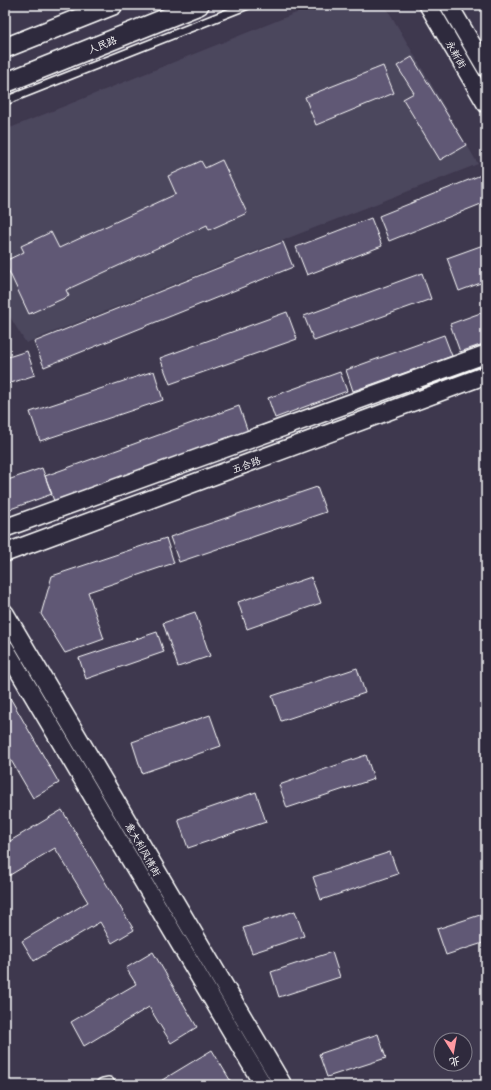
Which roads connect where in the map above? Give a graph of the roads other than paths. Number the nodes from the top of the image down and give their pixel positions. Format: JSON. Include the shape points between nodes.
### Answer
{"nodes":[{"id":1,"x":113,"y":5,"type":"edge"},
{"id":2,"x":199,"y":5,"type":"edge"},
{"id":3,"x":248,"y":5,"type":"edge"},
{"id":4,"x":428,"y":5,"type":"edge"},
{"id":5,"x":449,"y":5,"type":"edge"},
{"id":6,"x":5,"y":48,"type":"edge"},
{"id":7,"x":486,"y":68,"type":"edge"},
{"id":8,"x":5,"y":83,"type":"edge"},
{"id":9,"x":5,"y":101,"type":"edge"},
{"id":10,"x":486,"y":104,"type":"edge"},
{"id":11,"x":486,"y":354,"type":"edge"},
{"id":12,"x":486,"y":375,"type":"edge"},
{"id":13,"x":5,"y":528,"type":"edge"},
{"id":14,"x":5,"y":553,"type":"edge"},
{"id":15,"x":5,"y":612,"type":"edge"},
{"id":16,"x":5,"y":648,"type":"edge"},
{"id":17,"x":263,"y":1085,"type":"edge"},
{"id":18,"x":283,"y":1085,"type":"edge"}],
"edges":[{"from":1,"to":6,"type":"main road"},
{"from":2,"to":8,"type":"main road","name":"人民路"},
{"from":3,"to":9,"type":"lane"},
{"from":4,"to":10,"type":"street","name":"永新街"},
{"from":5,"to":7,"type":"street","name":"永新街"},
{"from":11,"to":13,"type":"street"},
{"from":12,"to":14,"type":"street","name":"五合路"},
{"from":15,"to":18,"type":"street","name":"意大利风情街"},
{"from":16,"to":17,"type":"street","name":"意大利风情街"}]}
